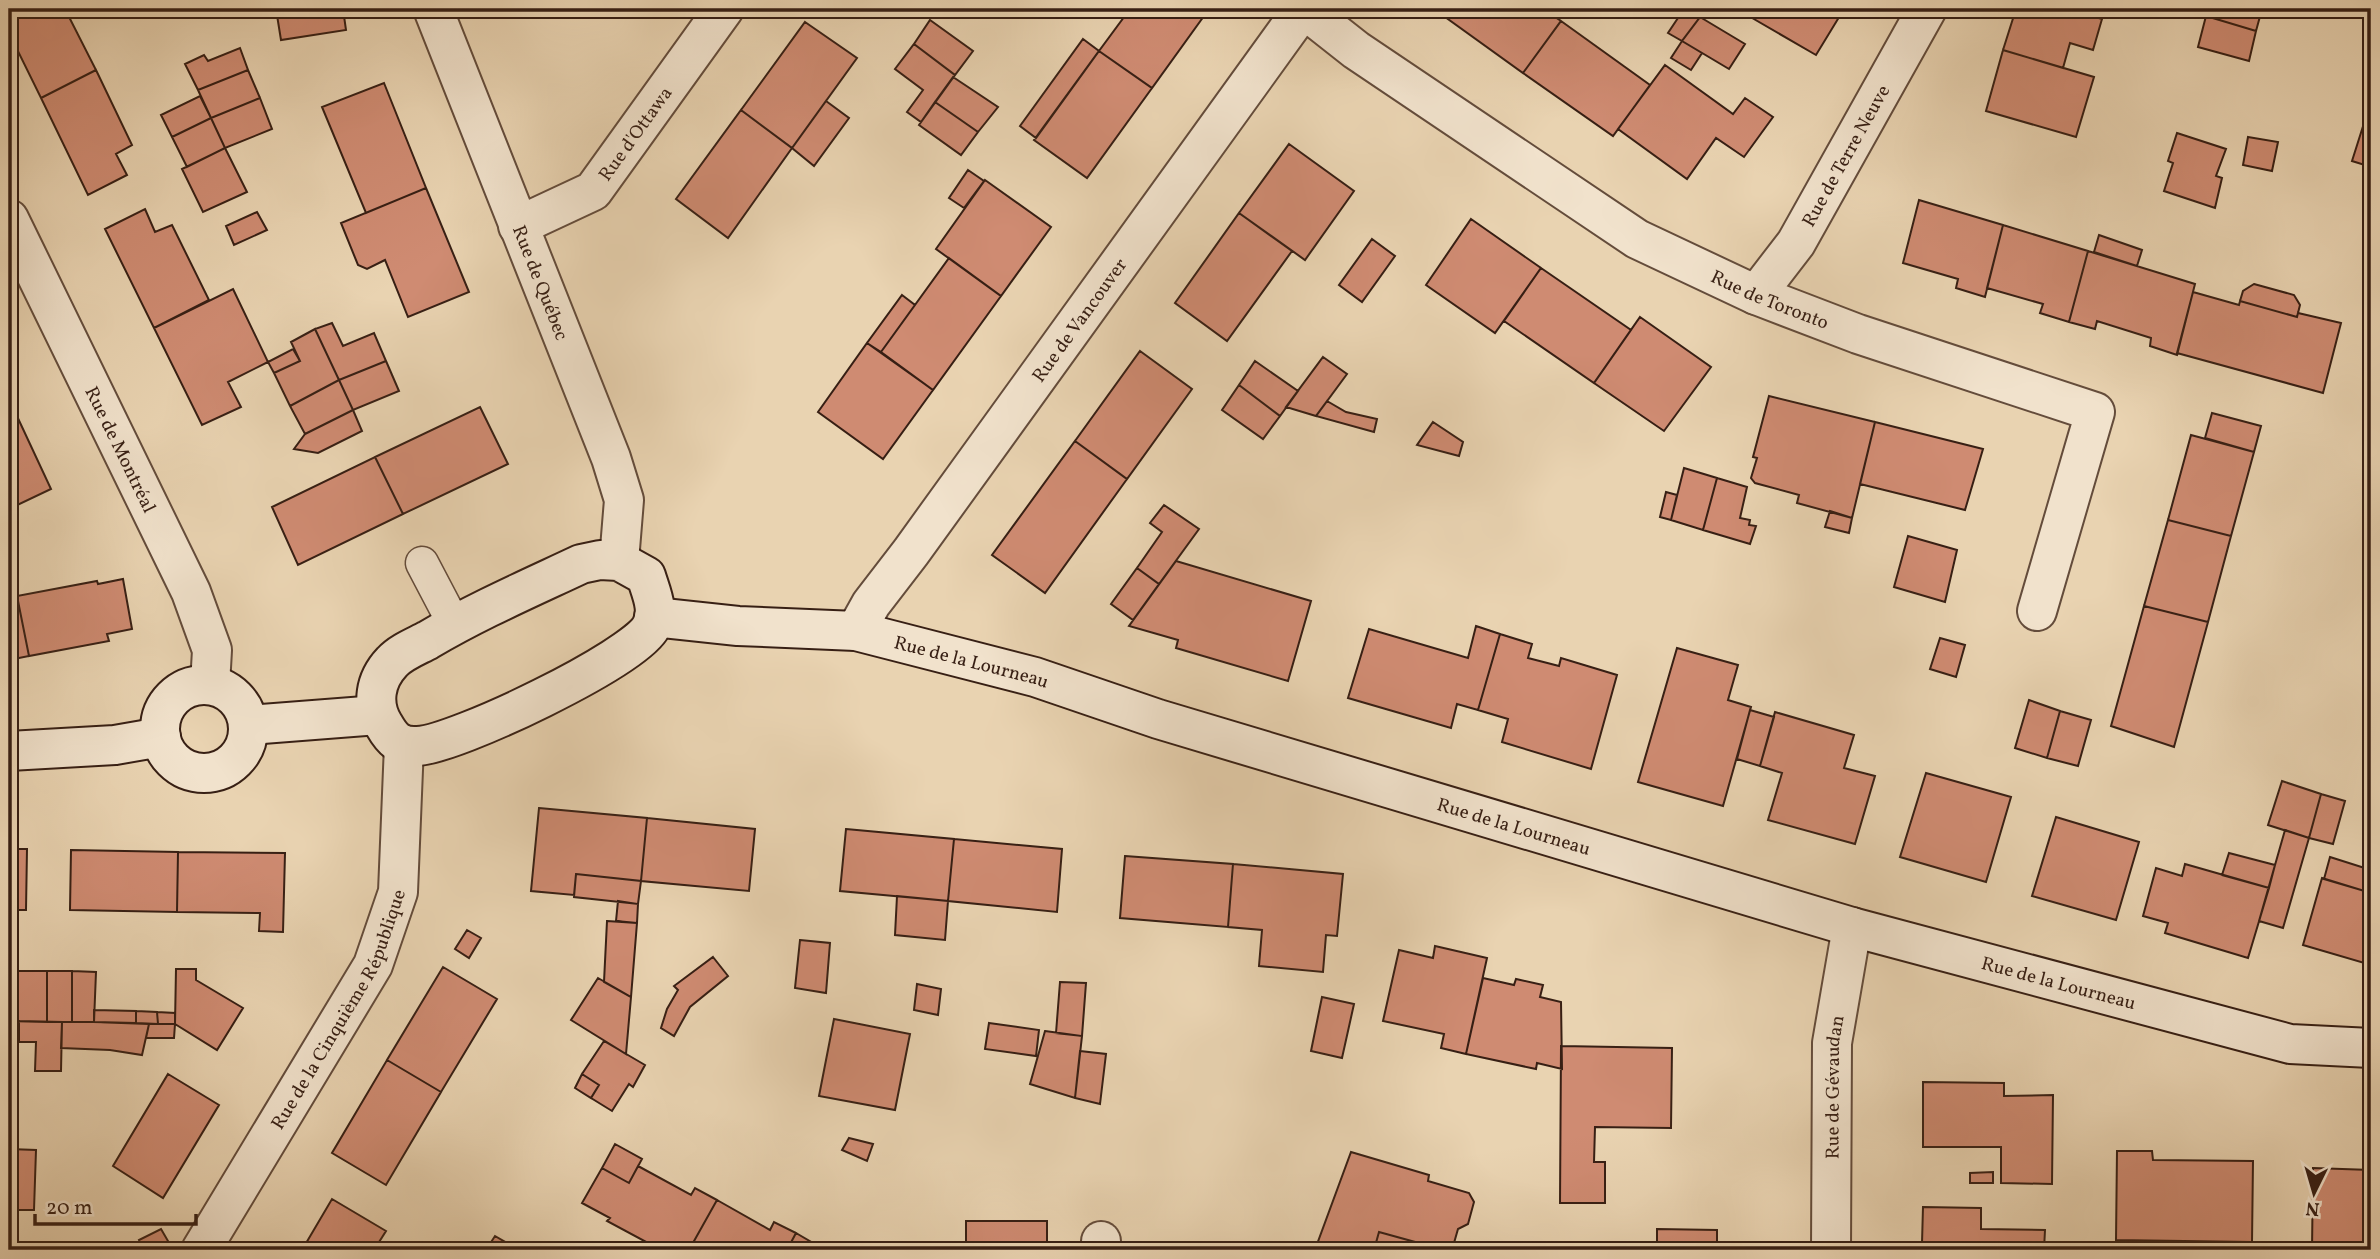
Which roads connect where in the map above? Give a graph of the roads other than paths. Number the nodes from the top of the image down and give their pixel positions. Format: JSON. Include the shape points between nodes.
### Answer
{"nodes":[{"id":1,"x":433,"y":9,"type":"edge"},
{"id":2,"x":724,"y":9,"type":"edge"},
{"id":3,"x":1304,"y":9,"type":"edge"},
{"id":4,"x":1927,"y":9,"type":"edge"},
{"id":5,"x":9,"y":219,"type":"edge"},
{"id":6,"x":518,"y":226,"type":"junction"},
{"id":7,"x":1756,"y":295,"type":"junction"},
{"id":8,"x":619,"y":561,"type":"junction"},
{"id":9,"x":422,"y":563,"type":"dead end"},
{"id":10,"x":2037,"y":611,"type":"dead end"},
{"id":11,"x":654,"y":617,"type":"junction"},
{"id":12,"x":454,"y":624,"type":"junction"},
{"id":13,"x":856,"y":631,"type":"junction"},
{"id":14,"x":210,"y":685,"type":"junction"},
{"id":15,"x":378,"y":715,"type":"junction"},
{"id":16,"x":249,"y":724,"type":"junction"},
{"id":17,"x":161,"y":737,"type":"junction"},
{"id":18,"x":404,"y":745,"type":"junction"},
{"id":19,"x":9,"y":751,"type":"edge"},
{"id":20,"x":1852,"y":927,"type":"junction"},
{"id":21,"x":2371,"y":1048,"type":"edge"},
{"id":22,"x":201,"y":1250,"type":"edge"},
{"id":23,"x":1831,"y":1250,"type":"edge"}],
"edges":[{"from":1,"to":6,"type":"street","name":"Rue de Québec"},
{"from":2,"to":6,"type":"street","name":"Rue d'Ottawa","via":[[593,191]]},
{"from":3,"to":7,"type":"street","name":"Rue de Toronto","via":[[1356,50],[1637,239]]},
{"from":3,"to":13,"type":"street","name":"Rue de Vancouver","via":[[871,604]]},
{"from":4,"to":7,"type":"street","name":"Rue de Terre Neuve","via":[[1796,243]]},
{"from":5,"to":14,"type":"street","name":"Rue de Montréal","via":[[191,592],[212,650]]},
{"from":6,"to":8,"type":"street","name":"Rue de Québec","via":[[624,500]]},
{"from":7,"to":10,"type":"street","name":"Rue de Toronto","via":[[1858,334],[2095,412]]},
{"from":8,"to":11,"type":"street","via":[[646,576]]},
{"from":8,"to":12,"type":"street","via":[[581,564]]},
{"from":9,"to":12,"type":"lane"},
{"from":11,"to":13,"type":"street","name":"Rue de la Lourneau"},
{"from":11,"to":18,"type":"street","via":[[639,642],[576,682],[454,738],[418,747]]},
{"from":12,"to":15,"type":"street","via":[[393,660],[376,690]]},
{"from":13,"to":20,"type":"street","name":"Rue de la Lourneau","via":[[1035,677],[1157,719]]},
{"from":14,"to":16,"type":"street","via":[[232,694]]},
{"from":14,"to":17,"type":"street","via":[[187,689],[169,703],[163,713]]},
{"from":15,"to":16,"type":"street"},
{"from":15,"to":18,"type":"street","via":[[392,739]]},
{"from":16,"to":17,"type":"street","via":[[248,739],[235,762],[211,773],[184,769],[165,750]]},
{"from":17,"to":19,"type":"street","via":[[115,745]]},
{"from":18,"to":22,"type":"street","name":"Rue de la Cinquième République","via":[[398,891],[373,965]]},
{"from":20,"to":21,"type":"street","name":"Rue de la Lourneau","via":[[2290,1044]]},
{"from":20,"to":23,"type":"street","name":"Rue de Gévaudan","via":[[1832,1043]]}]}
